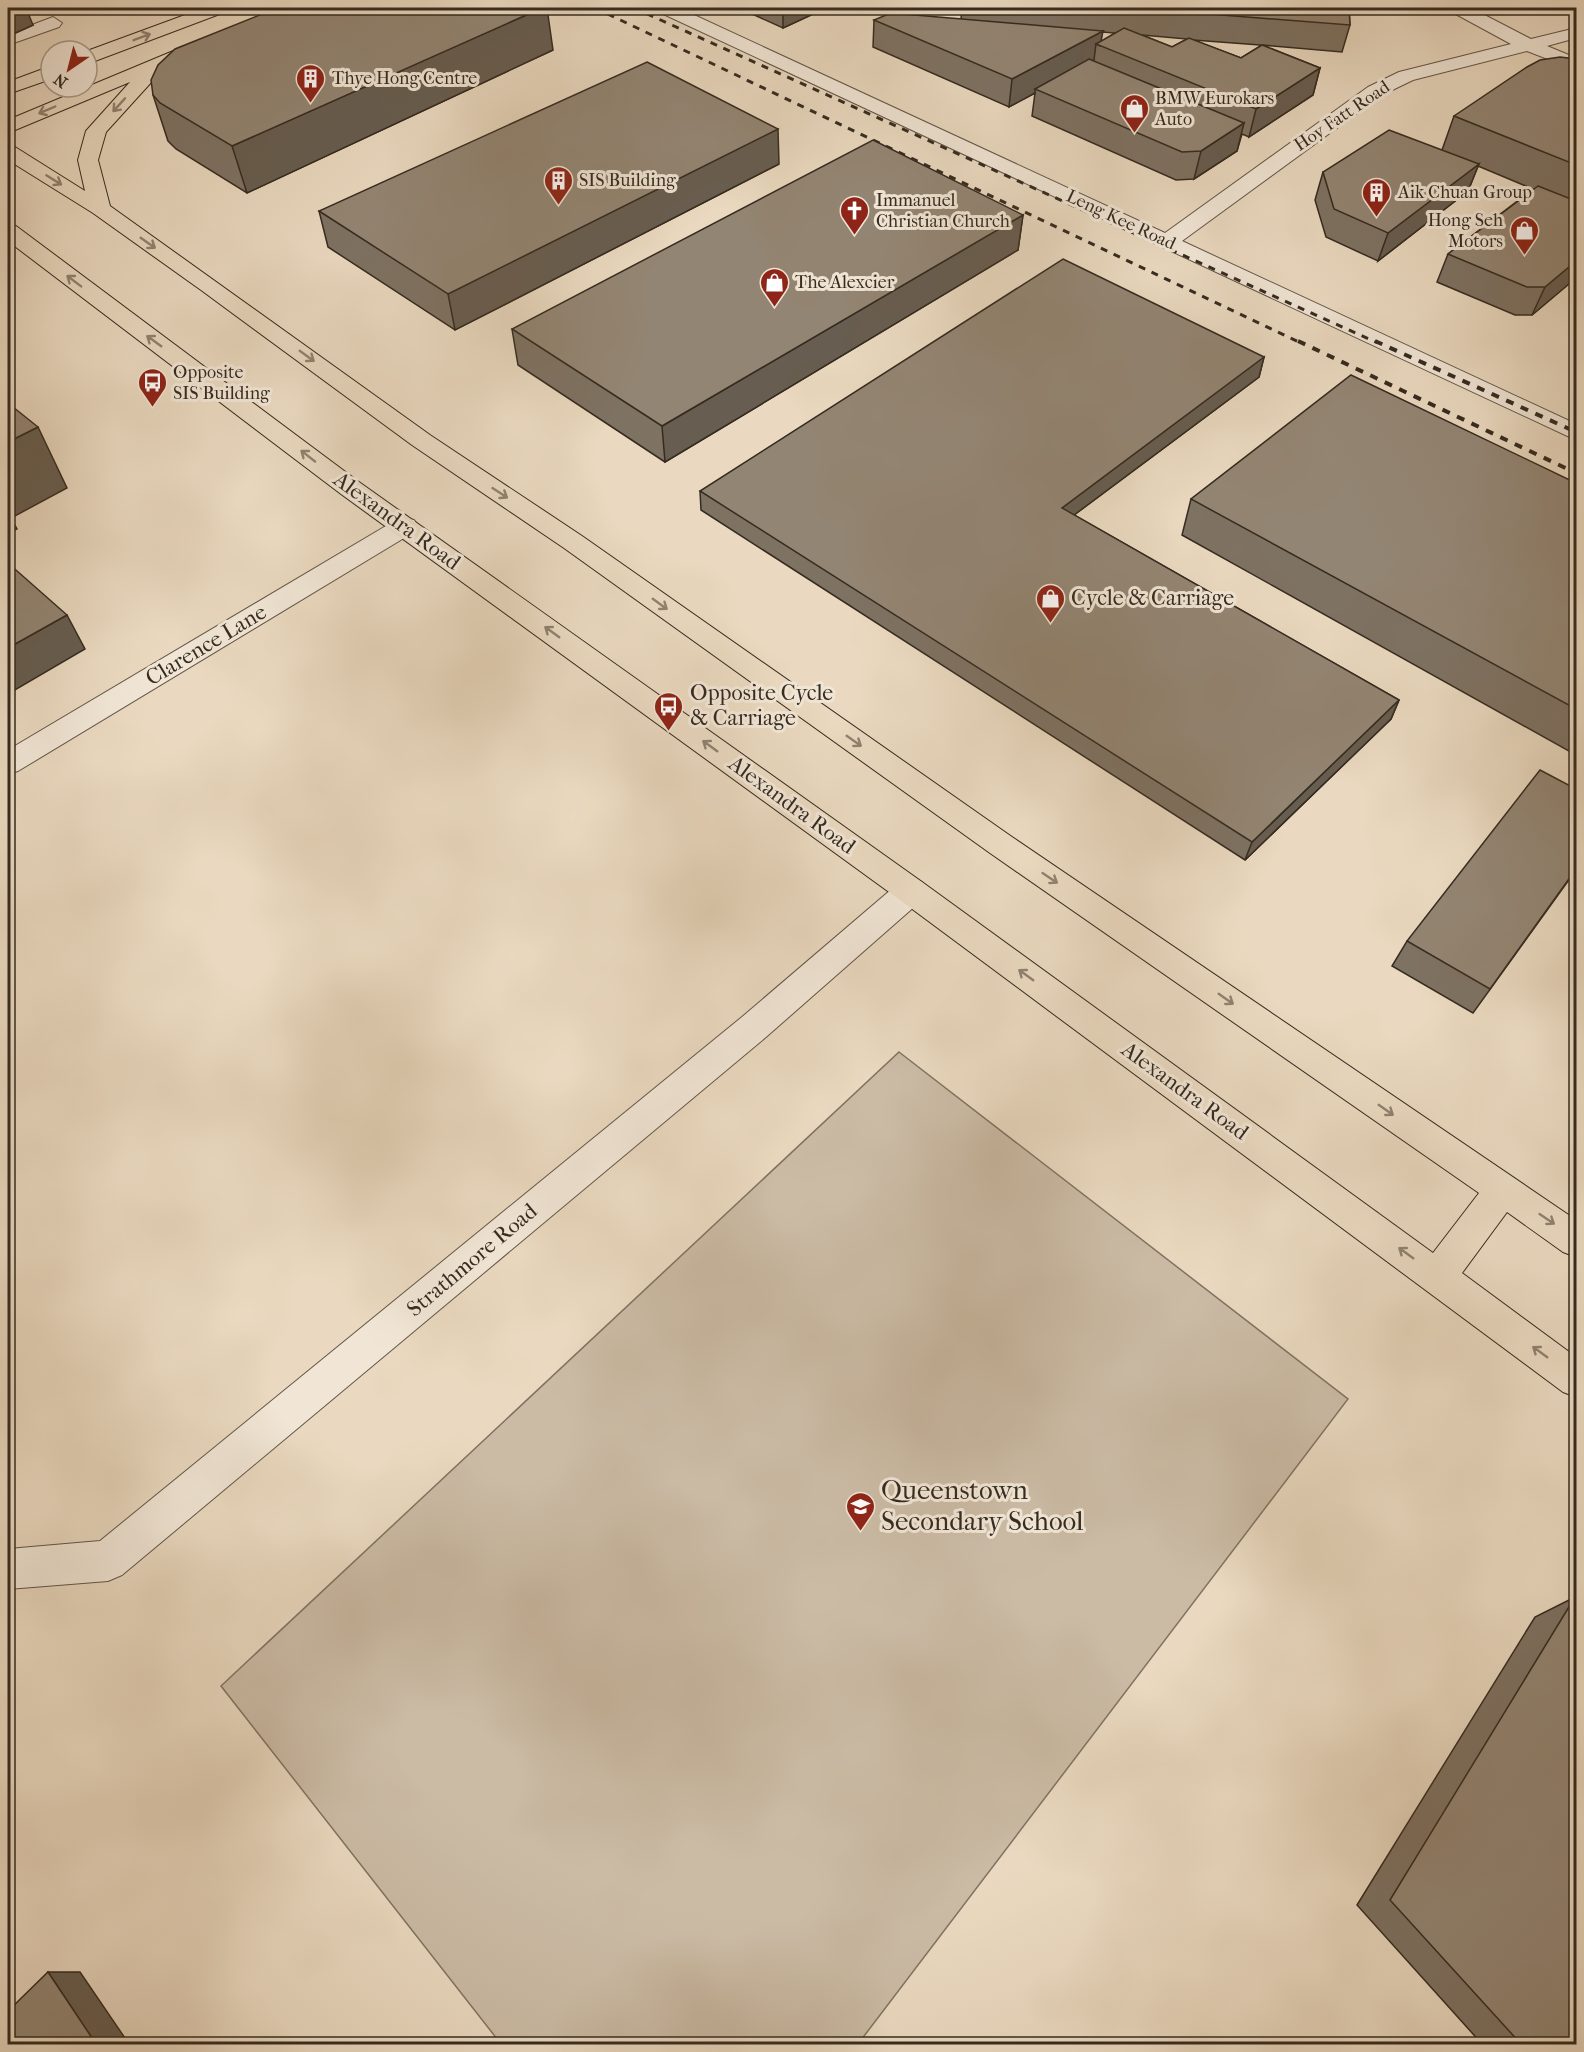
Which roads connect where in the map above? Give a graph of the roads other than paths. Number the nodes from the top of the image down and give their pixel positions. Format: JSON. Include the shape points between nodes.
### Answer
{"nodes":[{"id":1,"x":219,"y":8,"type":"edge"},
{"id":2,"x":665,"y":8,"type":"edge"},
{"id":3,"x":1458,"y":8,"type":"edge"},
{"id":4,"x":34,"y":13,"type":"dead end"},
{"id":5,"x":1576,"y":33,"type":"edge"},
{"id":6,"x":223,"y":36,"type":"edge"},
{"id":7,"x":8,"y":40,"type":"edge"},
{"id":8,"x":1528,"y":45,"type":"junction"},
{"id":9,"x":99,"y":53,"type":"edge"},
{"id":10,"x":39,"y":62,"type":"edge"},
{"id":11,"x":18,"y":63,"type":"dead end"},
{"id":12,"x":159,"y":63,"type":"junction"},
{"id":13,"x":1576,"y":64,"type":"edge"},
{"id":14,"x":39,"y":76,"type":"edge"},
{"id":15,"x":8,"y":88,"type":"edge"},
{"id":16,"x":8,"y":127,"type":"edge"},
{"id":17,"x":8,"y":151,"type":"edge"},
{"id":18,"x":100,"y":209,"type":"junction"},
{"id":19,"x":13,"y":239,"type":"edge"},
{"id":20,"x":1167,"y":242,"type":"junction"},
{"id":21,"x":1576,"y":433,"type":"edge"},
{"id":22,"x":405,"y":526,"type":"junction"},
{"id":23,"x":8,"y":764,"type":"edge"},
{"id":24,"x":911,"y":891,"type":"junction"},
{"id":25,"x":1503,"y":1189,"type":"junction"},
{"id":26,"x":1576,"y":1240,"type":"edge"},
{"id":27,"x":1438,"y":1276,"type":"junction"},
{"id":28,"x":1576,"y":1379,"type":"edge"},
{"id":29,"x":8,"y":1569,"type":"edge"}],
"edges":[{"from":9,"to":1,"type":"main road","one_way":true},
{"from":2,"to":20,"type":"street","name":"Leng Kee Road"},
{"from":3,"to":8,"type":"street"},
{"from":4,"to":7,"type":"street","via":[[53,23]]},
{"from":5,"to":8,"type":"street","name":"Hoy Fatt Road"},
{"from":6,"to":12,"type":"main road"},
{"from":8,"to":13,"type":"street"},
{"from":8,"to":20,"type":"street","name":"Hoy Fatt Road","via":[[1406,76],[1369,94]]},
{"from":10,"to":11,"type":"main road"},
{"from":12,"to":16,"type":"main road","one_way":true},
{"from":12,"to":18,"type":"main road","one_way":true,"via":[[96,131],[88,160]]},
{"from":14,"to":15,"type":"main road"},
{"from":17,"to":18,"type":"main road","one_way":true},
{"from":18,"to":25,"type":"main road","one_way":true,"via":[[421,440]]},
{"from":22,"to":19,"type":"main road","name":"Alexandra Road","one_way":true},
{"from":20,"to":21,"type":"street","name":"Leng Kee Road"},
{"from":22,"to":23,"type":"street","name":"Clarence Lane"},
{"from":24,"to":22,"type":"main road","name":"Alexandra Road","one_way":true},
{"from":27,"to":24,"type":"main road","name":"Alexandra Road","one_way":true},
{"from":24,"to":29,"type":"street","name":"Strathmore Road","via":[[754,1027],[108,1561]]},
{"from":25,"to":26,"type":"main road","one_way":true},
{"from":25,"to":27,"type":"main road"},
{"from":28,"to":27,"type":"main road","name":"Alexandra Road","one_way":true}]}
